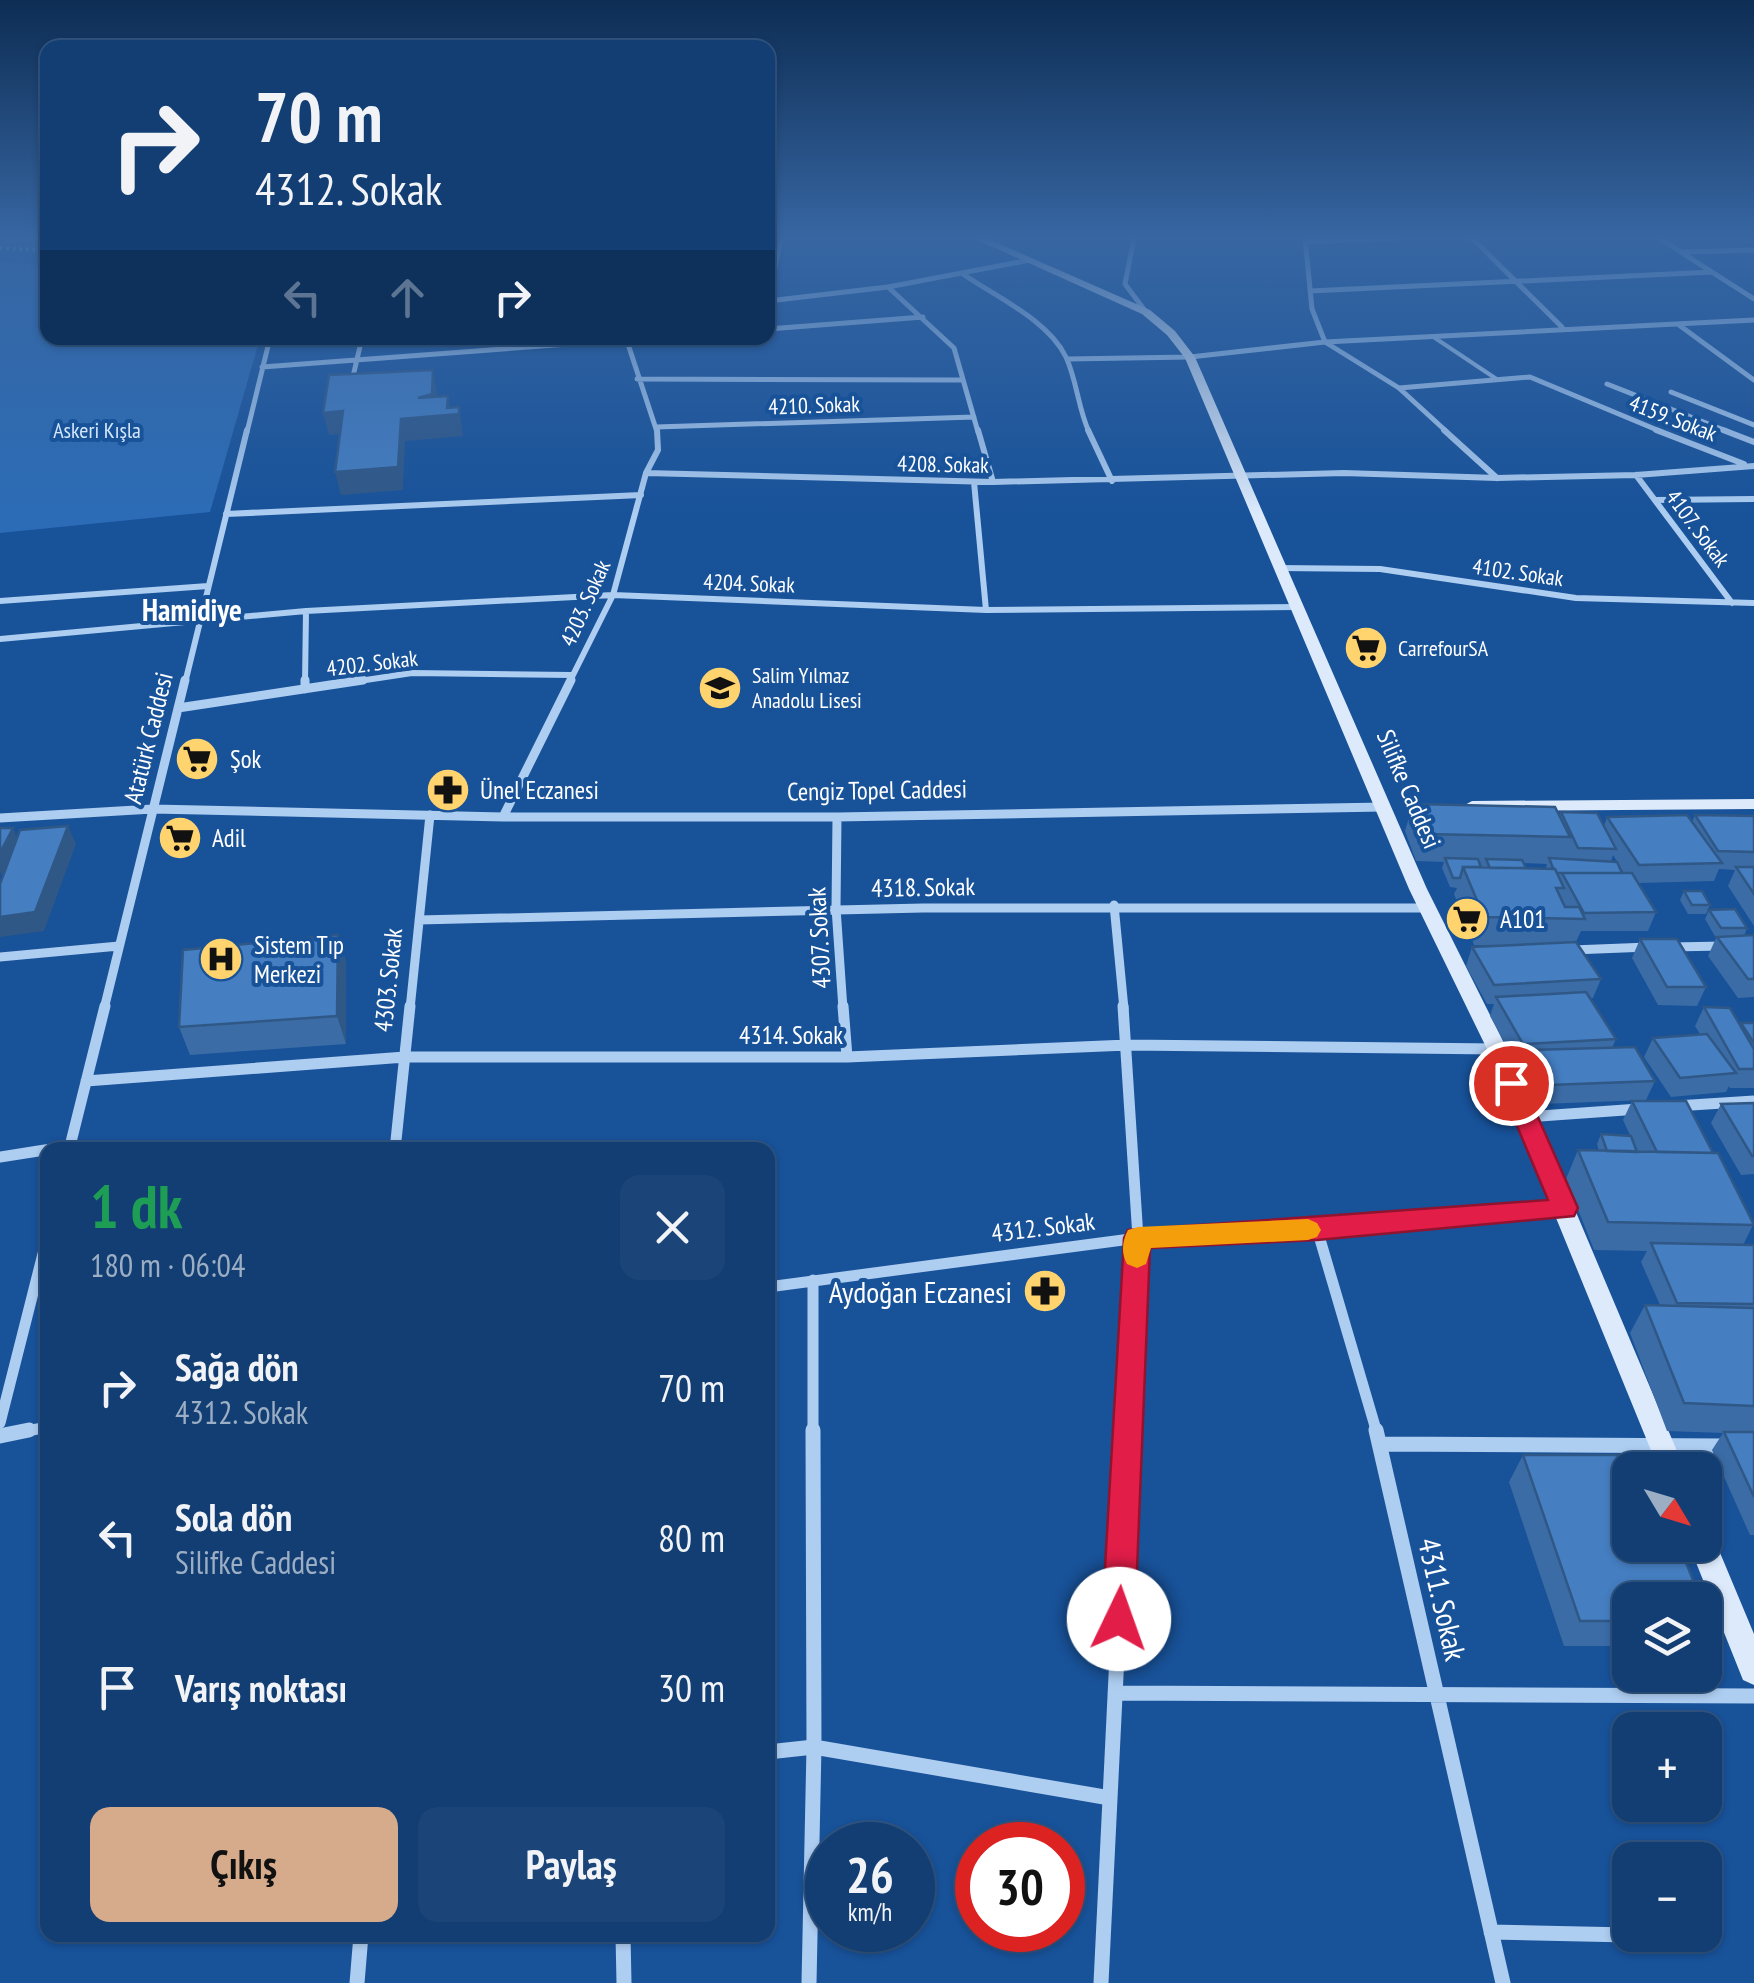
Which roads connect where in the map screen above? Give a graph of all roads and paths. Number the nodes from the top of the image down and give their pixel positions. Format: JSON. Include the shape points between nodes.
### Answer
{"nodes":[{"id":1,"x":937,"y":331,"type":"edge"},
{"id":2,"x":1046,"y":331,"type":"edge"},
{"id":3,"x":1168,"y":331,"type":"edge"},
{"id":4,"x":1320,"y":331,"type":"edge"},
{"id":5,"x":1521,"y":331,"type":"edge"},
{"id":6,"x":1687,"y":331,"type":"edge"},
{"id":7,"x":1432,"y":336,"type":"junction"},
{"id":8,"x":1325,"y":342,"type":"junction"},
{"id":9,"x":268,"y":345,"type":"edge"},
{"id":10,"x":361,"y":345,"type":"edge"},
{"id":11,"x":541,"y":345,"type":"edge"},
{"id":12,"x":628,"y":345,"type":"edge"},
{"id":13,"x":1190,"y":357,"type":"junction"},
{"id":14,"x":1067,"y":359,"type":"junction"},
{"id":15,"x":358,"y":360,"type":"junction"},
{"id":16,"x":262,"y":367,"type":"junction"},
{"id":17,"x":637,"y":378,"type":"junction"},
{"id":18,"x":962,"y":380,"type":"junction"},
{"id":19,"x":1498,"y":380,"type":"junction"},
{"id":20,"x":1754,"y":380,"type":"edge"},
{"id":21,"x":1608,"y":384,"type":"dead end"},
{"id":22,"x":351,"y":386,"type":"edge"},
{"id":23,"x":1399,"y":388,"type":"junction"},
{"id":24,"x":1670,"y":392,"type":"dead end"},
{"id":25,"x":974,"y":417,"type":"junction"},
{"id":26,"x":1754,"y":425,"type":"edge"},
{"id":27,"x":656,"y":427,"type":"junction"},
{"id":28,"x":1754,"y":442,"type":"edge"},
{"id":29,"x":1752,"y":466,"type":"edge"},
{"id":30,"x":646,"y":473,"type":"junction"},
{"id":31,"x":1240,"y":474,"type":"junction"},
{"id":32,"x":1636,"y":475,"type":"junction"},
{"id":33,"x":1498,"y":478,"type":"junction"},
{"id":34,"x":1112,"y":481,"type":"junction"},
{"id":35,"x":974,"y":482,"type":"junction"},
{"id":36,"x":993,"y":482,"type":"junction"},
{"id":37,"x":640,"y":495,"type":"junction"},
{"id":38,"x":1655,"y":500,"type":"junction"},
{"id":39,"x":1754,"y":500,"type":"edge"},
{"id":40,"x":226,"y":514,"type":"junction"},
{"id":41,"x":1278,"y":568,"type":"junction"},
{"id":42,"x":208,"y":586,"type":"junction"},
{"id":43,"x":612,"y":596,"type":"junction"},
{"id":44,"x":0,"y":601,"type":"edge"},
{"id":45,"x":1754,"y":602,"type":"edge"},
{"id":46,"x":1732,"y":603,"type":"junction"},
{"id":47,"x":1297,"y":607,"type":"junction"},
{"id":48,"x":986,"y":610,"type":"junction"},
{"id":49,"x":306,"y":611,"type":"junction"},
{"id":50,"x":200,"y":618,"type":"junction"},
{"id":51,"x":0,"y":638,"type":"edge"},
{"id":52,"x":571,"y":675,"type":"junction"},
{"id":53,"x":305,"y":689,"type":"junction"},
{"id":54,"x":178,"y":708,"type":"junction"},
{"id":55,"x":1754,"y":804,"type":"edge"},
{"id":56,"x":1385,"y":806,"type":"junction"},
{"id":57,"x":1404,"y":806,"type":"dead end"},
{"id":58,"x":1443,"y":806,"type":"edge"},
{"id":59,"x":153,"y":809,"type":"junction"},
{"id":60,"x":430,"y":815,"type":"junction"},
{"id":61,"x":503,"y":816,"type":"junction"},
{"id":62,"x":837,"y":817,"type":"junction"},
{"id":63,"x":0,"y":818,"type":"edge"},
{"id":64,"x":1114,"y":905,"type":"junction"},
{"id":65,"x":836,"y":908,"type":"junction"},
{"id":66,"x":1427,"y":908,"type":"junction"},
{"id":67,"x":419,"y":920,"type":"junction"},
{"id":68,"x":119,"y":946,"type":"junction"},
{"id":69,"x":1735,"y":946,"type":"edge"},
{"id":70,"x":1565,"y":951,"type":"edge"},
{"id":71,"x":0,"y":957,"type":"edge"},
{"id":72,"x":1128,"y":1045,"type":"junction"},
{"id":73,"x":1498,"y":1049,"type":"junction"},
{"id":74,"x":405,"y":1057,"type":"junction"},
{"id":75,"x":847,"y":1058,"type":"junction"},
{"id":76,"x":86,"y":1082,"type":"junction"},
{"id":77,"x":1754,"y":1101,"type":"edge"},
{"id":78,"x":1525,"y":1117,"type":"junction"},
{"id":79,"x":71,"y":1142,"type":"edge"},
{"id":80,"x":397,"y":1142,"type":"edge"},
{"id":81,"x":40,"y":1152,"type":"edge"},
{"id":82,"x":0,"y":1157,"type":"edge"},
{"id":83,"x":1565,"y":1208,"type":"junction"},
{"id":84,"x":1317,"y":1230,"type":"junction"},
{"id":85,"x":1138,"y":1238,"type":"junction"},
{"id":86,"x":40,"y":1266,"type":"edge"},
{"id":87,"x":812,"y":1280,"type":"junction"},
{"id":88,"x":775,"y":1286,"type":"edge"},
{"id":89,"x":0,"y":1423,"type":"edge"},
{"id":90,"x":40,"y":1428,"type":"edge"},
{"id":91,"x":0,"y":1436,"type":"edge"},
{"id":92,"x":1380,"y":1444,"type":"junction"},
{"id":93,"x":1736,"y":1446,"type":"edge"},
{"id":94,"x":1662,"y":1448,"type":"junction"},
{"id":95,"x":1664,"y":1452,"type":"edge"},
{"id":96,"x":1709,"y":1562,"type":"edge"},
{"id":97,"x":1754,"y":1670,"type":"edge"},
{"id":98,"x":1115,"y":1693,"type":"junction"},
{"id":99,"x":1754,"y":1696,"type":"edge"},
{"id":100,"x":1437,"y":1698,"type":"junction"},
{"id":101,"x":814,"y":1747,"type":"junction"},
{"id":102,"x":775,"y":1751,"type":"edge"},
{"id":103,"x":1110,"y":1798,"type":"junction"},
{"id":104,"x":1491,"y":1932,"type":"junction"},
{"id":105,"x":1612,"y":1935,"type":"edge"},
{"id":106,"x":360,"y":1942,"type":"edge"},
{"id":107,"x":623,"y":1942,"type":"edge"},
{"id":108,"x":357,"y":1983,"type":"edge"},
{"id":109,"x":624,"y":1983,"type":"edge"},
{"id":110,"x":809,"y":1983,"type":"edge"},
{"id":111,"x":1101,"y":1983,"type":"edge"},
{"id":112,"x":1503,"y":1983,"type":"edge"}],
"edges":[{"from":1,"to":18,"type":"street","via":[[954,348]]},
{"from":2,"to":14,"type":"street"},
{"from":3,"to":13,"type":"street","name":"Silifke Caddesi"},
{"from":4,"to":8,"type":"street"},
{"from":5,"to":7,"type":"street"},
{"from":6,"to":20,"type":"street"},
{"from":7,"to":8,"type":"street"},
{"from":7,"to":19,"type":"lane"},
{"from":8,"to":13,"type":"street"},
{"from":8,"to":23,"type":"street"},
{"from":9,"to":16,"type":"street","name":"Atatürk Caddesi"},
{"from":10,"to":15,"type":"street"},
{"from":11,"to":15,"type":"street"},
{"from":12,"to":17,"type":"street"},
{"from":13,"to":14,"type":"street"},
{"from":13,"to":31,"type":"street","name":"Silifke Caddesi"},
{"from":14,"to":34,"type":"street","via":[[1078,408]]},
{"from":15,"to":16,"type":"street"},
{"from":15,"to":22,"type":"street"},
{"from":16,"to":40,"type":"street","name":"Atatürk Caddesi"},
{"from":17,"to":18,"type":"street"},
{"from":17,"to":27,"type":"street"},
{"from":18,"to":25,"type":"street"},
{"from":19,"to":23,"type":"street"},
{"from":19,"to":29,"type":"street","name":"4159. Sokak","via":[[1530,377]]},
{"from":21,"to":28,"type":"street"},
{"from":23,"to":33,"type":"street"},
{"from":24,"to":26,"type":"street"},
{"from":25,"to":27,"type":"street","name":"4210. Sokak"},
{"from":25,"to":36,"type":"street"},
{"from":27,"to":30,"type":"street","name":"4203. Sokak","via":[[658,450]]},
{"from":29,"to":32,"type":"street","name":"4208. Sokak"},
{"from":30,"to":35,"type":"street","name":"4208. Sokak"},
{"from":30,"to":37,"type":"street","name":"4203. Sokak"},
{"from":31,"to":33,"type":"street","name":"4208. Sokak"},
{"from":31,"to":34,"type":"street","name":"4208. Sokak"},
{"from":31,"to":41,"type":"street","name":"Silifke Caddesi"},
{"from":32,"to":33,"type":"street","name":"4208. Sokak"},
{"from":32,"to":38,"type":"street","name":"4107. Sokak"},
{"from":34,"to":36,"type":"street","name":"4208. Sokak"},
{"from":35,"to":36,"type":"street","name":"4208. Sokak"},
{"from":35,"to":48,"type":"street"},
{"from":37,"to":40,"type":"street"},
{"from":37,"to":43,"type":"street","name":"4203. Sokak"},
{"from":38,"to":39,"type":"street"},
{"from":38,"to":46,"type":"street","name":"4107. Sokak"},
{"from":40,"to":42,"type":"street","name":"Atatürk Caddesi"},
{"from":41,"to":46,"type":"street","name":"4102. Sokak","via":[[1380,570],[1576,598]]},
{"from":41,"to":47,"type":"street","name":"Silifke Caddesi"},
{"from":42,"to":44,"type":"street"},
{"from":42,"to":50,"type":"street","name":"Atatürk Caddesi"},
{"from":43,"to":48,"type":"street","name":"4204. Sokak"},
{"from":43,"to":49,"type":"street","name":"4204. Sokak"},
{"from":43,"to":52,"type":"street","name":"4203. Sokak"},
{"from":45,"to":46,"type":"street","name":"4102. Sokak"},
{"from":47,"to":48,"type":"street","name":"4204. Sokak"},
{"from":47,"to":56,"type":"street","name":"Silifke Caddesi"},
{"from":49,"to":50,"type":"street","name":"4204. Sokak"},
{"from":49,"to":53,"type":"street"},
{"from":50,"to":51,"type":"street","name":"4204. Sokak"},
{"from":50,"to":54,"type":"street","name":"Atatürk Caddesi"},
{"from":52,"to":53,"type":"street","name":"4202. Sokak","via":[[412,673]]},
{"from":52,"to":61,"type":"street","name":"4203. Sokak"},
{"from":53,"to":54,"type":"street","name":"4202. Sokak"},
{"from":54,"to":59,"type":"street","name":"Atatürk Caddesi"},
{"from":55,"to":58,"type":"street"},
{"from":56,"to":57,"type":"street","name":"Cengiz Topel Caddesi"},
{"from":56,"to":62,"type":"street","name":"Cengiz Topel Caddesi"},
{"from":56,"to":66,"type":"street","name":"Silifke Caddesi"},
{"from":59,"to":60,"type":"street","name":"Cengiz Topel Caddesi"},
{"from":59,"to":63,"type":"street","name":"Cengiz Topel Caddesi"},
{"from":59,"to":68,"type":"street","name":"Atatürk Caddesi"},
{"from":60,"to":61,"type":"street","name":"Cengiz Topel Caddesi"},
{"from":60,"to":67,"type":"street","name":"4303. Sokak"},
{"from":61,"to":62,"type":"street","name":"Cengiz Topel Caddesi"},
{"from":62,"to":65,"type":"street","name":"4307. Sokak"},
{"from":64,"to":65,"type":"street","name":"4318. Sokak"},
{"from":64,"to":66,"type":"street","name":"4318. Sokak"},
{"from":64,"to":72,"type":"street"},
{"from":65,"to":67,"type":"street","name":"4318. Sokak"},
{"from":65,"to":75,"type":"street","name":"4307. Sokak"},
{"from":66,"to":73,"type":"street","name":"Silifke Caddesi","via":[[1460,956]]},
{"from":67,"to":74,"type":"street","name":"4303. Sokak"},
{"from":68,"to":71,"type":"street"},
{"from":68,"to":76,"type":"street","name":"Atatürk Caddesi"},
{"from":69,"to":70,"type":"street"},
{"from":72,"to":73,"type":"street","name":"4314. Sokak"},
{"from":72,"to":75,"type":"street","name":"4314. Sokak"},
{"from":72,"to":85,"type":"street"},
{"from":73,"to":78,"type":"street","name":"Silifke Caddesi"},
{"from":74,"to":75,"type":"street","name":"4314. Sokak"},
{"from":74,"to":76,"type":"street","name":"4314. Sokak"},
{"from":74,"to":80,"type":"street","name":"4303. Sokak"},
{"from":76,"to":79,"type":"street","name":"Atatürk Caddesi"},
{"from":77,"to":78,"type":"street"},
{"from":78,"to":83,"type":"street","name":"Silifke Caddesi"},
{"from":81,"to":82,"type":"street"},
{"from":83,"to":84,"type":"street","name":"4312. Sokak"},
{"from":83,"to":94,"type":"street","name":"Silifke Caddesi"},
{"from":84,"to":85,"type":"street","name":"4312. Sokak"},
{"from":84,"to":92,"type":"street","name":"4311. Sokak"},
{"from":85,"to":87,"type":"street","name":"4312. Sokak"},
{"from":85,"to":98,"type":"street"},
{"from":86,"to":89,"type":"street"},
{"from":87,"to":88,"type":"street","name":"4312. Sokak"},
{"from":87,"to":101,"type":"street"},
{"from":90,"to":91,"type":"street"},
{"from":92,"to":94,"type":"street"},
{"from":92,"to":100,"type":"street","name":"4311. Sokak"},
{"from":93,"to":94,"type":"street"},
{"from":94,"to":95,"type":"street","name":"Silifke Caddesi"},
{"from":96,"to":97,"type":"street"},
{"from":98,"to":100,"type":"street"},
{"from":98,"to":103,"type":"street"},
{"from":99,"to":100,"type":"street"},
{"from":100,"to":104,"type":"street","name":"4311. Sokak"},
{"from":101,"to":102,"type":"street"},
{"from":101,"to":103,"type":"street"},
{"from":101,"to":110,"type":"street"},
{"from":103,"to":111,"type":"street"},
{"from":104,"to":105,"type":"street"},
{"from":104,"to":112,"type":"street","name":"4311. Sokak"},
{"from":106,"to":108,"type":"street"},
{"from":107,"to":109,"type":"street"}]}
